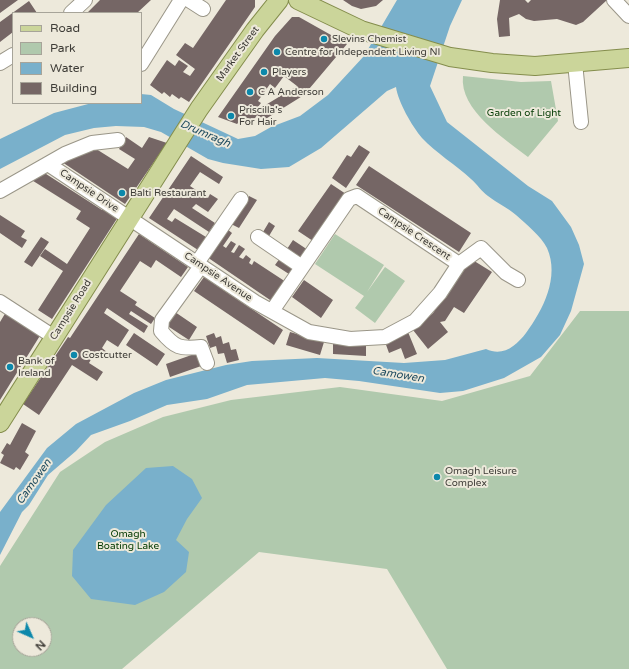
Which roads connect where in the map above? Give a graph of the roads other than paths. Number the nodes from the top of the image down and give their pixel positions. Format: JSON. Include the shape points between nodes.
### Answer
{"nodes":[{"id":1,"x":85,"y":0,"type":"edge"},
{"id":2,"x":181,"y":0,"type":"edge"},
{"id":3,"x":189,"y":0,"type":"edge"},
{"id":4,"x":279,"y":0,"type":"edge"},
{"id":5,"x":298,"y":0,"type":"edge"},
{"id":6,"x":614,"y":0,"type":"edge"},
{"id":7,"x":203,"y":9,"type":"dead end"},
{"id":8,"x":72,"y":12,"type":"edge"},
{"id":9,"x":629,"y":16,"type":"edge"},
{"id":10,"x":12,"y":56,"type":"edge"},
{"id":11,"x":629,"y":58,"type":"edge"},
{"id":12,"x":142,"y":62,"type":"edge"},
{"id":13,"x":0,"y":63,"type":"edge"},
{"id":14,"x":575,"y":63,"type":"junction"},
{"id":15,"x":581,"y":122,"type":"dead end"},
{"id":16,"x":118,"y":140,"type":"dead end"},
{"id":17,"x":173,"y":150,"type":"joint"},
{"id":18,"x":48,"y":164,"type":"junction"},
{"id":19,"x":0,"y":191,"type":"edge"},
{"id":20,"x":241,"y":199,"type":"dead end"},
{"id":21,"x":129,"y":218,"type":"junction"},
{"id":22,"x":258,"y":237,"type":"dead end"},
{"id":23,"x":460,"y":264,"type":"junction"},
{"id":24,"x":199,"y":265,"type":"junction"},
{"id":25,"x":302,"y":267,"type":"junction"},
{"id":26,"x":518,"y":280,"type":"dead end"},
{"id":27,"x":0,"y":302,"type":"edge"},
{"id":28,"x":272,"y":311,"type":"junction"},
{"id":29,"x":309,"y":332,"type":"joint"},
{"id":30,"x":54,"y":337,"type":"junction"},
{"id":31,"x":207,"y":363,"type":"dead end"},
{"id":32,"x":0,"y":423,"type":"edge"}],
"edges":[{"from":1,"to":8,"type":"street"},
{"from":2,"to":12,"type":"street"},
{"from":3,"to":7,"type":"street"},
{"from":4,"to":17,"type":"main road","name":"Market Street","via":[[199,109]]},
{"from":5,"to":14,"type":"main road","via":[[361,30],[450,57],[535,66]]},
{"from":6,"to":9,"type":"street"},
{"from":10,"to":13,"type":"street"},
{"from":11,"to":14,"type":"main road"},
{"from":14,"to":15,"type":"street"},
{"from":16,"to":18,"type":"street","via":[[92,143]]},
{"from":17,"to":21,"type":"main road","name":"Campsie Road"},
{"from":18,"to":19,"type":"street"},
{"from":18,"to":21,"type":"street","name":"Campsie Drive"},
{"from":20,"to":24,"type":"street"},
{"from":21,"to":24,"type":"street","name":"Campsie Avenue"},
{"from":21,"to":30,"type":"main road","name":"Campsie Road"},
{"from":22,"to":25,"type":"street"},
{"from":23,"to":25,"type":"street","name":"Campsie Crescent","via":[[357,196],[349,199]]},
{"from":23,"to":26,"type":"street","via":[[481,248],[506,273]]},
{"from":23,"to":29,"type":"street","name":"Campsie Crescent","via":[[440,293],[415,321],[385,337],[350,339]]},
{"from":24,"to":28,"type":"street","name":"Campsie Avenue"},
{"from":24,"to":31,"type":"street","via":[[162,320],[161,331],[170,342],[182,348],[201,347]]},
{"from":25,"to":28,"type":"street","name":"Campsie Crescent"},
{"from":27,"to":30,"type":"street"},
{"from":28,"to":29,"type":"street","name":"Campsie Avenue"},
{"from":30,"to":32,"type":"main road","name":"Campsie Road"}]}
